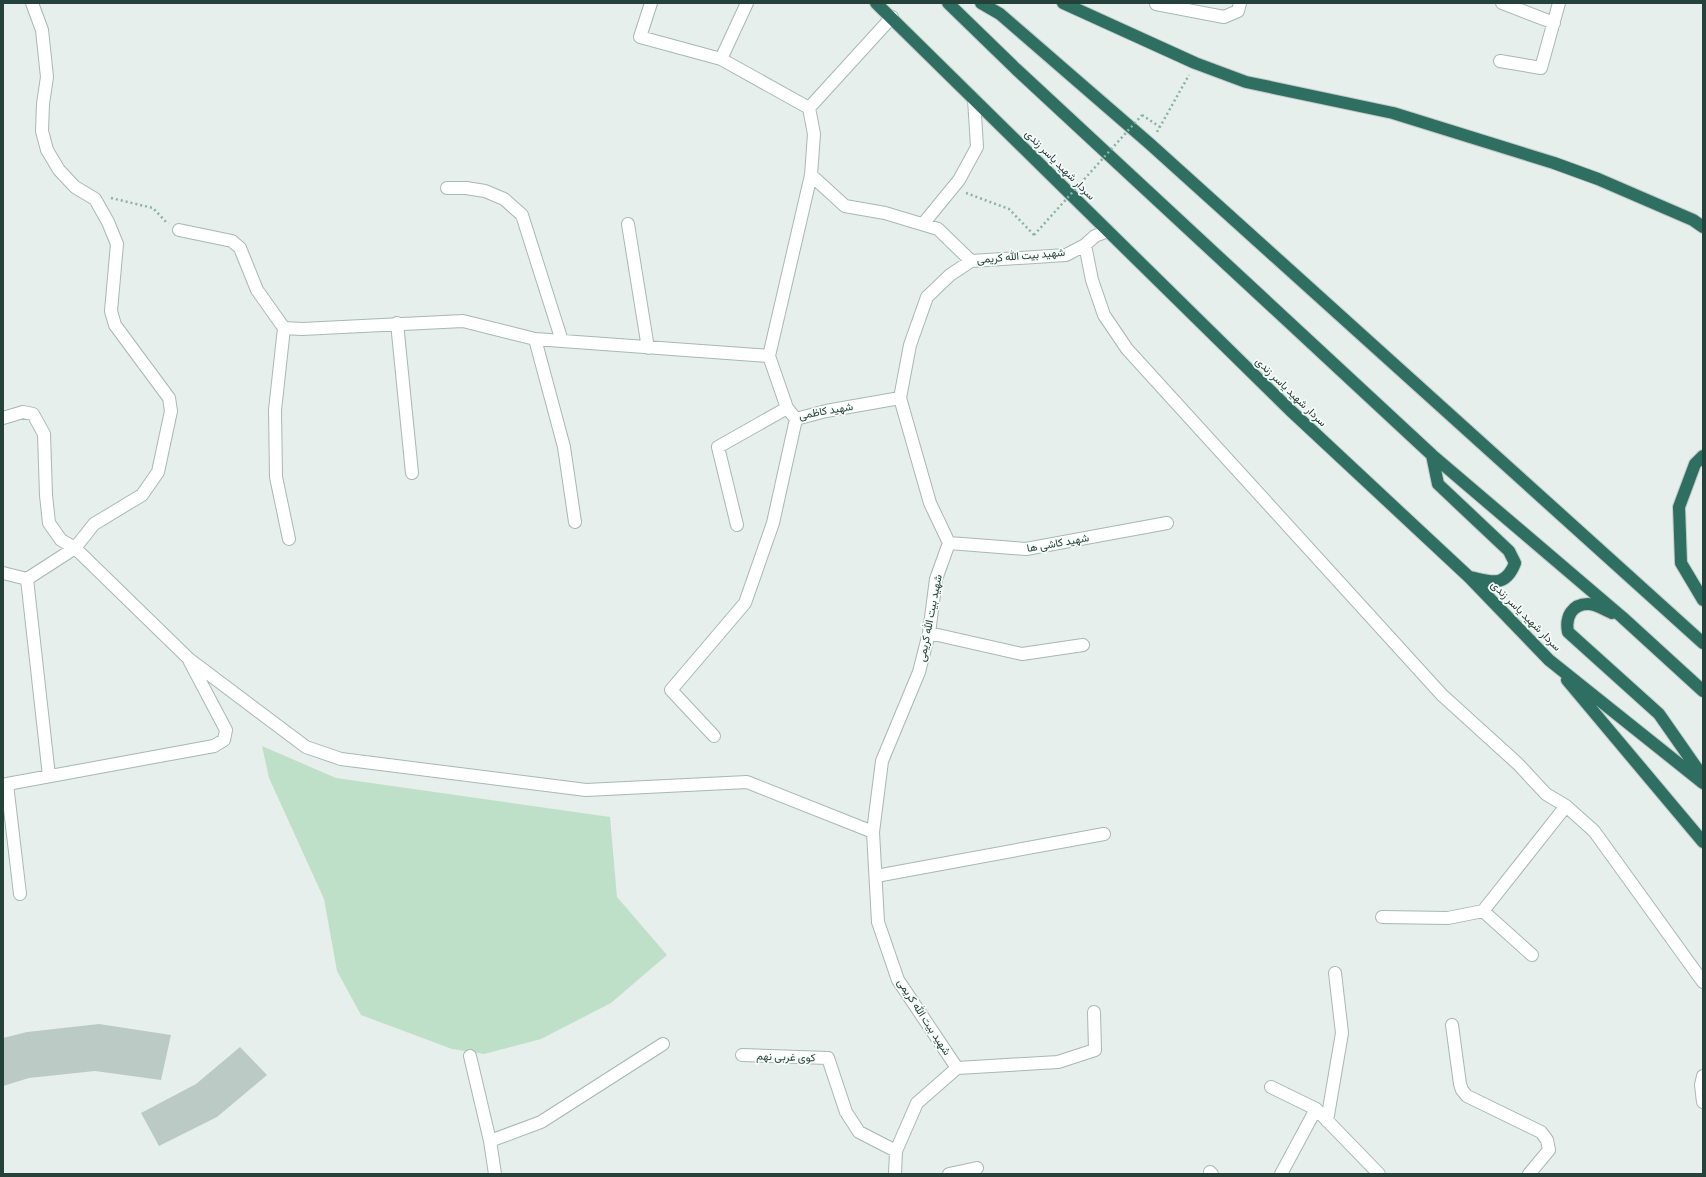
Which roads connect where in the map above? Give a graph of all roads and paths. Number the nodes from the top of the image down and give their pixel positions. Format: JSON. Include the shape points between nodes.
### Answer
{"nodes":[{"id":1,"x":32,"y":3,"type":"edge"},
{"id":2,"x":651,"y":3,"type":"edge"},
{"id":3,"x":747,"y":3,"type":"edge"},
{"id":4,"x":876,"y":3,"type":"edge"},
{"id":5,"x":948,"y":3,"type":"edge"},
{"id":6,"x":981,"y":3,"type":"edge"},
{"id":7,"x":1063,"y":3,"type":"edge"},
{"id":8,"x":1240,"y":3,"type":"edge"},
{"id":9,"x":1502,"y":3,"type":"edge"},
{"id":10,"x":1559,"y":3,"type":"edge"},
{"id":11,"x":1156,"y":4,"type":"edge"},
{"id":12,"x":892,"y":17,"type":"junction"},
{"id":13,"x":1554,"y":23,"type":"junction"},
{"id":14,"x":721,"y":59,"type":"junction"},
{"id":15,"x":1500,"y":61,"type":"dead end"},
{"id":16,"x":1195,"y":63,"type":"junction"},
{"id":17,"x":974,"y":99,"type":"junction"},
{"id":18,"x":809,"y":108,"type":"junction"},
{"id":19,"x":1160,"y":127,"type":"junction"},
{"id":20,"x":1150,"y":144,"type":"junction"},
{"id":21,"x":811,"y":175,"type":"junction"},
{"id":22,"x":447,"y":188,"type":"dead end"},
{"id":23,"x":952,"y":188,"type":"junction"},
{"id":24,"x":104,"y":196,"type":"dead end"},
{"id":25,"x":628,"y":224,"type":"dead end"},
{"id":26,"x":923,"y":224,"type":"junction"},
{"id":27,"x":1703,"y":227,"type":"edge"},
{"id":28,"x":179,"y":230,"type":"joint"},
{"id":29,"x":1108,"y":231,"type":"junction"},
{"id":30,"x":1085,"y":245,"type":"junction"},
{"id":31,"x":971,"y":261,"type":"junction"},
{"id":32,"x":397,"y":323,"type":"junction"},
{"id":33,"x":284,"y":328,"type":"junction"},
{"id":34,"x":535,"y":339,"type":"junction"},
{"id":35,"x":562,"y":341,"type":"junction"},
{"id":36,"x":648,"y":348,"type":"junction"},
{"id":37,"x":769,"y":356,"type":"junction"},
{"id":38,"x":900,"y":398,"type":"junction"},
{"id":39,"x":787,"y":408,"type":"junction"},
{"id":40,"x":3,"y":418,"type":"edge"},
{"id":41,"x":796,"y":418,"type":"junction"},
{"id":42,"x":1432,"y":455,"type":"junction"},
{"id":43,"x":1703,"y":456,"type":"edge"},
{"id":44,"x":412,"y":473,"type":"dead end"},
{"id":45,"x":575,"y":522,"type":"dead end"},
{"id":46,"x":1167,"y":523,"type":"dead end"},
{"id":47,"x":737,"y":525,"type":"dead end"},
{"id":48,"x":289,"y":539,"type":"dead end"},
{"id":49,"x":949,"y":543,"type":"junction"},
{"id":50,"x":75,"y":548,"type":"junction"},
{"id":51,"x":3,"y":573,"type":"edge"},
{"id":52,"x":1469,"y":577,"type":"junction"},
{"id":53,"x":27,"y":579,"type":"junction"},
{"id":54,"x":1703,"y":600,"type":"edge"},
{"id":55,"x":1622,"y":617,"type":"junction"},
{"id":56,"x":929,"y":633,"type":"junction"},
{"id":57,"x":1703,"y":643,"type":"edge"},
{"id":58,"x":1083,"y":645,"type":"dead end"},
{"id":59,"x":189,"y":659,"type":"junction"},
{"id":60,"x":1549,"y":660,"type":"junction"},
{"id":61,"x":1703,"y":691,"type":"edge"},
{"id":62,"x":714,"y":736,"type":"dead end"},
{"id":63,"x":49,"y":776,"type":"junction"},
{"id":64,"x":1703,"y":777,"type":"edge"},
{"id":65,"x":1703,"y":783,"type":"edge"},
{"id":66,"x":5,"y":800,"type":"edge"},
{"id":67,"x":1566,"y":806,"type":"junction"},
{"id":68,"x":873,"y":832,"type":"junction"},
{"id":69,"x":1104,"y":834,"type":"dead end"},
{"id":70,"x":1703,"y":842,"type":"edge"},
{"id":71,"x":876,"y":876,"type":"junction"},
{"id":72,"x":20,"y":894,"type":"dead end"},
{"id":73,"x":1483,"y":911,"type":"junction"},
{"id":74,"x":1382,"y":917,"type":"dead end"},
{"id":75,"x":1532,"y":955,"type":"dead end"},
{"id":76,"x":1335,"y":973,"type":"dead end"},
{"id":77,"x":1703,"y":982,"type":"edge"},
{"id":78,"x":1094,"y":1012,"type":"dead end"},
{"id":79,"x":1452,"y":1025,"type":"dead end"},
{"id":80,"x":663,"y":1044,"type":"dead end"},
{"id":81,"x":742,"y":1055,"type":"dead end"},
{"id":82,"x":470,"y":1056,"type":"dead end"},
{"id":83,"x":957,"y":1068,"type":"junction"},
{"id":84,"x":1703,"y":1076,"type":"edge"},
{"id":85,"x":1271,"y":1087,"type":"dead end"},
{"id":86,"x":1703,"y":1102,"type":"edge"},
{"id":87,"x":1316,"y":1110,"type":"junction"},
{"id":88,"x":1327,"y":1121,"type":"junction"},
{"id":89,"x":490,"y":1141,"type":"junction"},
{"id":90,"x":896,"y":1152,"type":"junction"},
{"id":91,"x":977,"y":1168,"type":"dead end"},
{"id":92,"x":495,"y":1174,"type":"edge"},
{"id":93,"x":895,"y":1174,"type":"edge"},
{"id":94,"x":949,"y":1174,"type":"edge"},
{"id":95,"x":1281,"y":1174,"type":"edge"},
{"id":96,"x":1379,"y":1174,"type":"edge"},
{"id":97,"x":1529,"y":1174,"type":"edge"}],
"edges":[{"from":1,"to":50,"type":"street","via":[[42,30],[47,77],[42,131],[47,150],[59,170],[75,187],[95,199],[108,222],[117,244],[111,311],[115,325],[169,398],[171,412],[158,472],[142,495],[94,524]]},
{"from":2,"to":14,"type":"street","via":[[640,37]]},
{"from":3,"to":14,"type":"street"},
{"from":4,"to":12,"type":"highway","name":"سردار شهید یاسر زندی"},
{"from":5,"to":42,"type":"highway"},
{"from":6,"to":20,"type":"highway","via":[[1000,14]]},
{"from":7,"to":16,"type":"highway"},
{"from":8,"to":11,"type":"street","via":[[1238,12],[1224,17]]},
{"from":9,"to":13,"type":"street"},
{"from":10,"to":13,"type":"street"},
{"from":12,"to":17,"type":"highway","name":"سردار شهید یاسر زندی"},
{"from":12,"to":18,"type":"street"},
{"from":13,"to":15,"type":"street","via":[[1541,68]]},
{"from":14,"to":18,"type":"street"},
{"from":16,"to":19,"type":"path"},
{"from":16,"to":27,"type":"highway","via":[[1246,82],[1393,113],[1554,163],[1598,179],[1693,220]]},
{"from":17,"to":23,"type":"street","via":[[977,147]]},
{"from":17,"to":29,"type":"highway","name":"سردار شهید یاسر زندی"},
{"from":18,"to":21,"type":"street","via":[[814,134]]},
{"from":19,"to":20,"type":"path"},
{"from":19,"to":23,"type":"path","bridge":true,"via":[[1142,115],[1034,235],[1009,210]]},
{"from":20,"to":57,"type":"highway"},
{"from":21,"to":26,"type":"street","via":[[845,206],[885,213]]},
{"from":21,"to":37,"type":"street"},
{"from":22,"to":35,"type":"street","via":[[485,191],[504,199],[522,216]]},
{"from":23,"to":26,"type":"street"},
{"from":24,"to":28,"type":"path","via":[[153,208],[166,223]]},
{"from":25,"to":36,"type":"street"},
{"from":26,"to":31,"type":"street","via":[[938,229]]},
{"from":28,"to":33,"type":"street","via":[[232,241],[240,248],[258,290]]},
{"from":29,"to":30,"type":"street","name":"شهید بیت الله کریمی","via":[[1095,236]]},
{"from":29,"to":52,"type":"highway","name":"سردار شهید یاسر زندی","via":[[1290,410]]},
{"from":30,"to":31,"type":"street","name":"شهید بیت الله کریمی","via":[[1066,255]]},
{"from":30,"to":67,"type":"street","via":[[1092,280],[1104,315],[1127,349],[1442,696],[1518,764],[1546,794]]},
{"from":31,"to":38,"type":"street","name":"شهید بیت الله کریمی","via":[[950,275],[927,297],[910,345]]},
{"from":32,"to":33,"type":"street"},
{"from":32,"to":34,"type":"street","via":[[463,321]]},
{"from":32,"to":44,"type":"street"},
{"from":33,"to":48,"type":"street","via":[[274,410],[276,477]]},
{"from":34,"to":35,"type":"street"},
{"from":34,"to":45,"type":"street","via":[[564,447]]},
{"from":35,"to":36,"type":"street"},
{"from":36,"to":37,"type":"street"},
{"from":37,"to":39,"type":"street","name":"شهید کاظمی"},
{"from":38,"to":41,"type":"street","name":"شهید کاظمی"},
{"from":38,"to":49,"type":"street","name":"شهید بیت الله کریمی","via":[[930,502]]},
{"from":39,"to":41,"type":"street","name":"شهید کاظمی"},
{"from":39,"to":47,"type":"street","via":[[718,447]]},
{"from":40,"to":50,"type":"street","via":[[23,412],[33,414],[44,434],[49,523],[61,540]]},
{"from":41,"to":62,"type":"street","via":[[773,523],[745,603],[672,690]]},
{"from":42,"to":52,"type":"highway","via":[[1438,484],[1509,551],[1515,563],[1511,574],[1504,580],[1490,581]]},
{"from":42,"to":55,"type":"highway"},
{"from":43,"to":54,"type":"highway","via":[[1695,464],[1679,507],[1681,564]]},
{"from":46,"to":49,"type":"street","name":"شهید کاشی ها","via":[[1026,549]]},
{"from":49,"to":56,"type":"street","name":"شهید بیت الله کریمی","via":[[936,579]]},
{"from":50,"to":53,"type":"street"},
{"from":50,"to":59,"type":"street"},
{"from":51,"to":53,"type":"street"},
{"from":52,"to":60,"type":"highway","name":"سردار شهید یاسر زندی"},
{"from":53,"to":63,"type":"street"},
{"from":55,"to":61,"type":"highway"},
{"from":55,"to":64,"type":"highway","via":[[1585,604],[1573,609],[1568,617],[1568,632],[1659,714]]},
{"from":56,"to":58,"type":"street","via":[[1022,654]]},
{"from":56,"to":68,"type":"street","name":"شهید بیت الله کریمی","via":[[919,672],[882,761]]},
{"from":59,"to":63,"type":"street","via":[[226,730],[224,740],[214,746]]},
{"from":59,"to":68,"type":"street","via":[[306,747],[341,759],[586,790],[748,782]]},
{"from":60,"to":65,"type":"highway","name":"سردار شهید یاسر زندی"},
{"from":60,"to":70,"type":"highway"},
{"from":63,"to":66,"type":"street","via":[[7,784]]},
{"from":66,"to":72,"type":"street"},
{"from":67,"to":73,"type":"street"},
{"from":67,"to":77,"type":"street","via":[[1594,831]]},
{"from":68,"to":71,"type":"street","name":"شهید بیت الله کریمی"},
{"from":69,"to":71,"type":"street"},
{"from":71,"to":83,"type":"street","name":"شهید بیت الله کریمی","via":[[878,922],[898,980]]},
{"from":73,"to":74,"type":"street","via":[[1448,918]]},
{"from":73,"to":75,"type":"street"},
{"from":76,"to":88,"type":"street","via":[[1342,1033]]},
{"from":78,"to":83,"type":"street","via":[[1095,1050],[1058,1062]]},
{"from":79,"to":97,"type":"street","via":[[1462,1090],[1467,1096],[1541,1132],[1547,1140],[1549,1150]]},
{"from":80,"to":89,"type":"street","via":[[541,1122]]},
{"from":81,"to":90,"type":"street","name":"کوی غربی نهم","via":[[828,1058],[846,1112],[859,1132]]},
{"from":82,"to":89,"type":"street"},
{"from":83,"to":90,"type":"street","name":"شهید بیت الله کریمی","via":[[918,1102]]},
{"from":84,"to":86,"type":"street"},
{"from":85,"to":87,"type":"street"},
{"from":87,"to":88,"type":"street"},
{"from":87,"to":95,"type":"street"},
{"from":88,"to":96,"type":"street"},
{"from":89,"to":92,"type":"street"},
{"from":90,"to":93,"type":"street","name":"شهید بیت الله کریمی"},
{"from":91,"to":94,"type":"street"}]}
